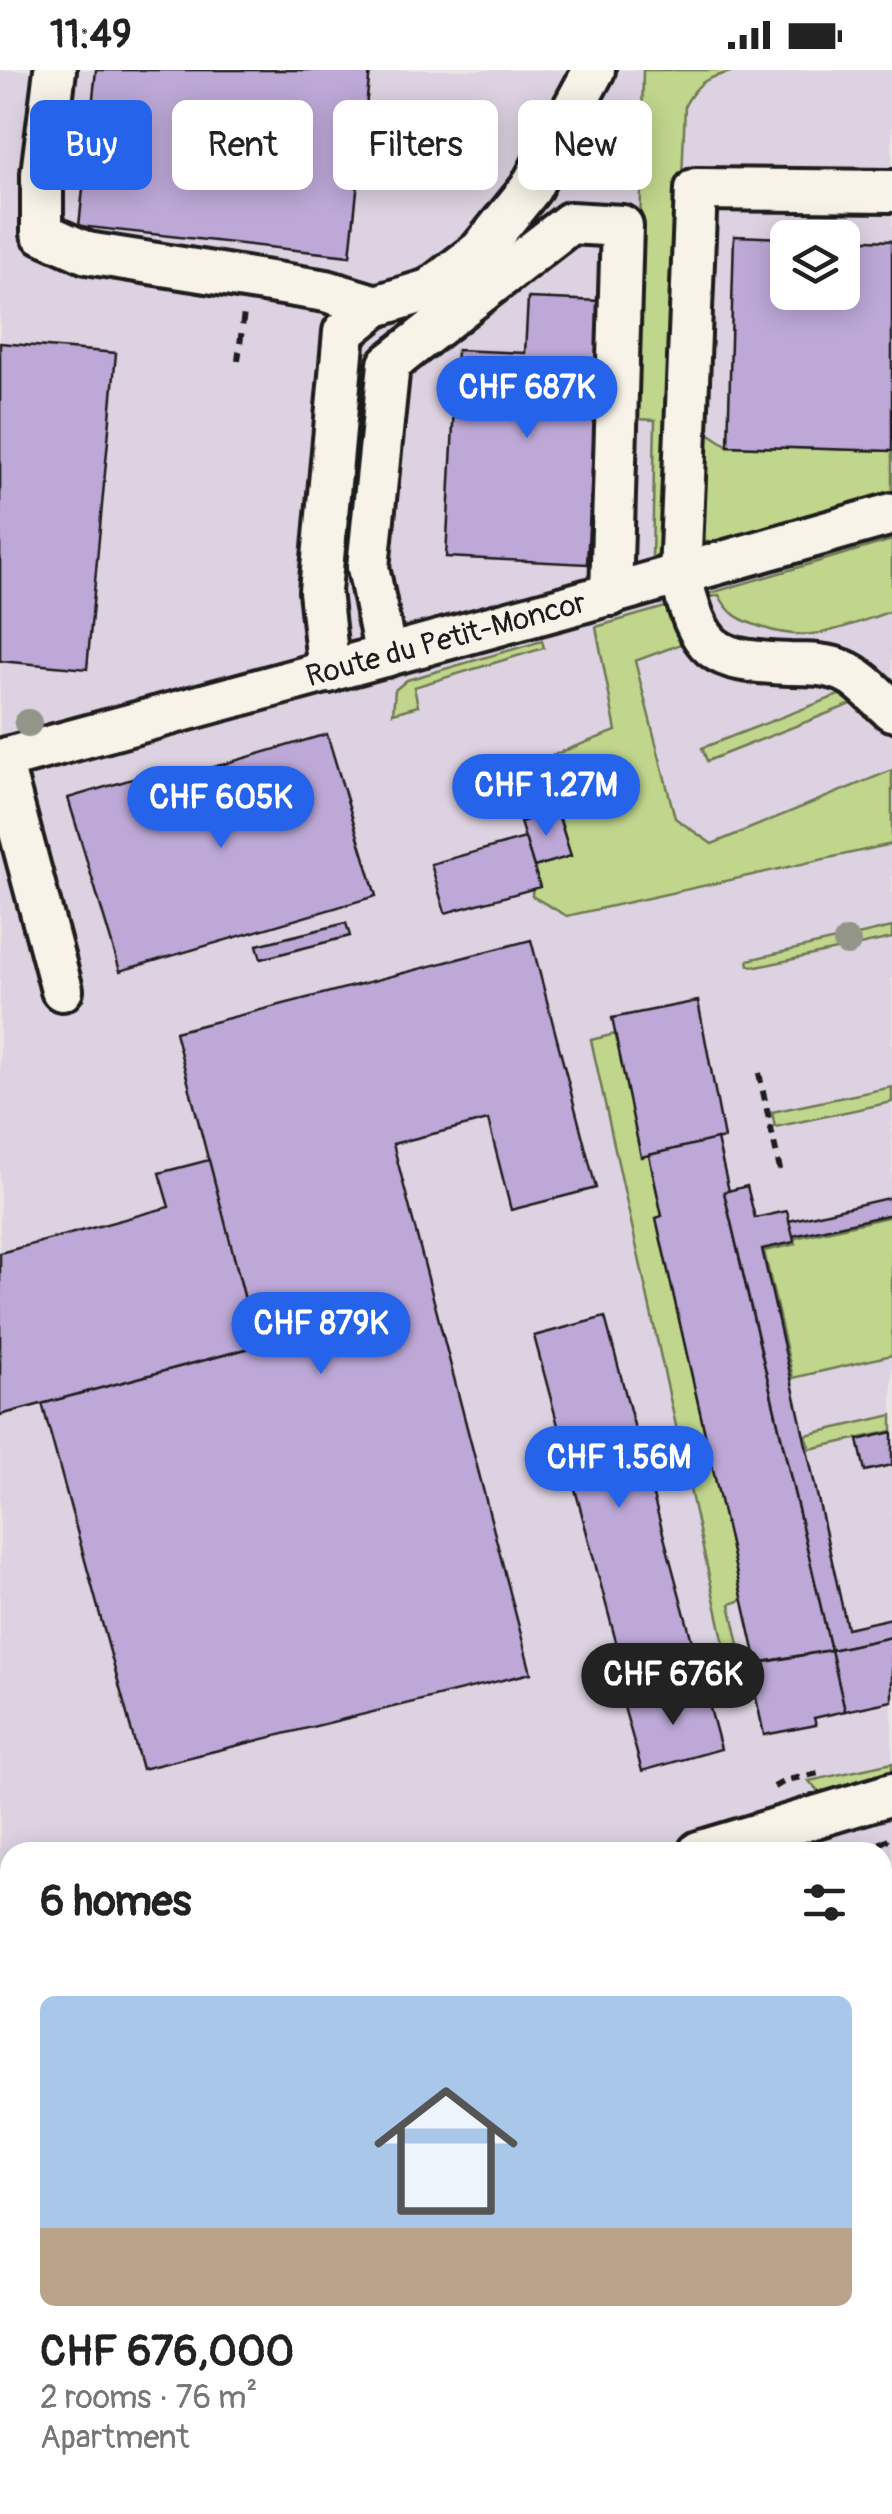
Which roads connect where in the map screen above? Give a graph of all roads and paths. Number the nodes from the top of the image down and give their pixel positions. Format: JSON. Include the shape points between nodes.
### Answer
{"nodes":[{"id":1,"x":55,"y":70,"type":"edge"},
{"id":2,"x":594,"y":70,"type":"edge"},
{"id":3,"x":892,"y":191,"type":"edge"},
{"id":4,"x":376,"y":306,"type":"junction"},
{"id":5,"x":892,"y":514,"type":"edge"},
{"id":6,"x":680,"y":575,"type":"junction"},
{"id":7,"x":611,"y":594,"type":"junction"},
{"id":8,"x":386,"y":656,"type":"junction"},
{"id":9,"x":329,"y":672,"type":"junction"},
{"id":10,"x":892,"y":710,"type":"edge"},
{"id":11,"x":0,"y":760,"type":"edge"},
{"id":12,"x":62,"y":990,"type":"dead end"},
{"id":13,"x":759,"y":1072,"type":"dead end"},
{"id":14,"x":780,"y":1170,"type":"dead end"},
{"id":15,"x":892,"y":1794,"type":"edge"},
{"id":16,"x":732,"y":1842,"type":"edge"}],
"edges":[{"from":1,"to":4,"type":"lane","via":[[42,233],[86,253],[326,291]]},
{"from":2,"to":4,"type":"lane","via":[[530,189],[480,251],[429,290]]},
{"from":3,"to":6,"type":"lane","via":[[696,189]]},
{"from":4,"to":9,"type":"lane","via":[[344,332],[320,591]]},
{"from":5,"to":6,"type":"lane","name":"Route du Petit-Moncor"},
{"from":6,"to":7,"type":"lane","name":"Route du Petit-Moncor"},
{"from":6,"to":10,"type":"lane","via":[[692,622],[708,646],[744,662],[846,672]]},
{"from":7,"to":8,"type":"lane","name":"Route du Petit-Moncor"},
{"from":7,"to":8,"type":"lane","via":[[622,226],[570,223],[389,364],[368,567]]},
{"from":8,"to":9,"type":"lane","name":"Route du Petit-Moncor"},
{"from":9,"to":11,"type":"lane","name":"Route du Petit-Moncor"},
{"from":11,"to":12,"type":"lane"},
{"from":13,"to":14,"type":"path"},
{"from":15,"to":16,"type":"lane"}]}
